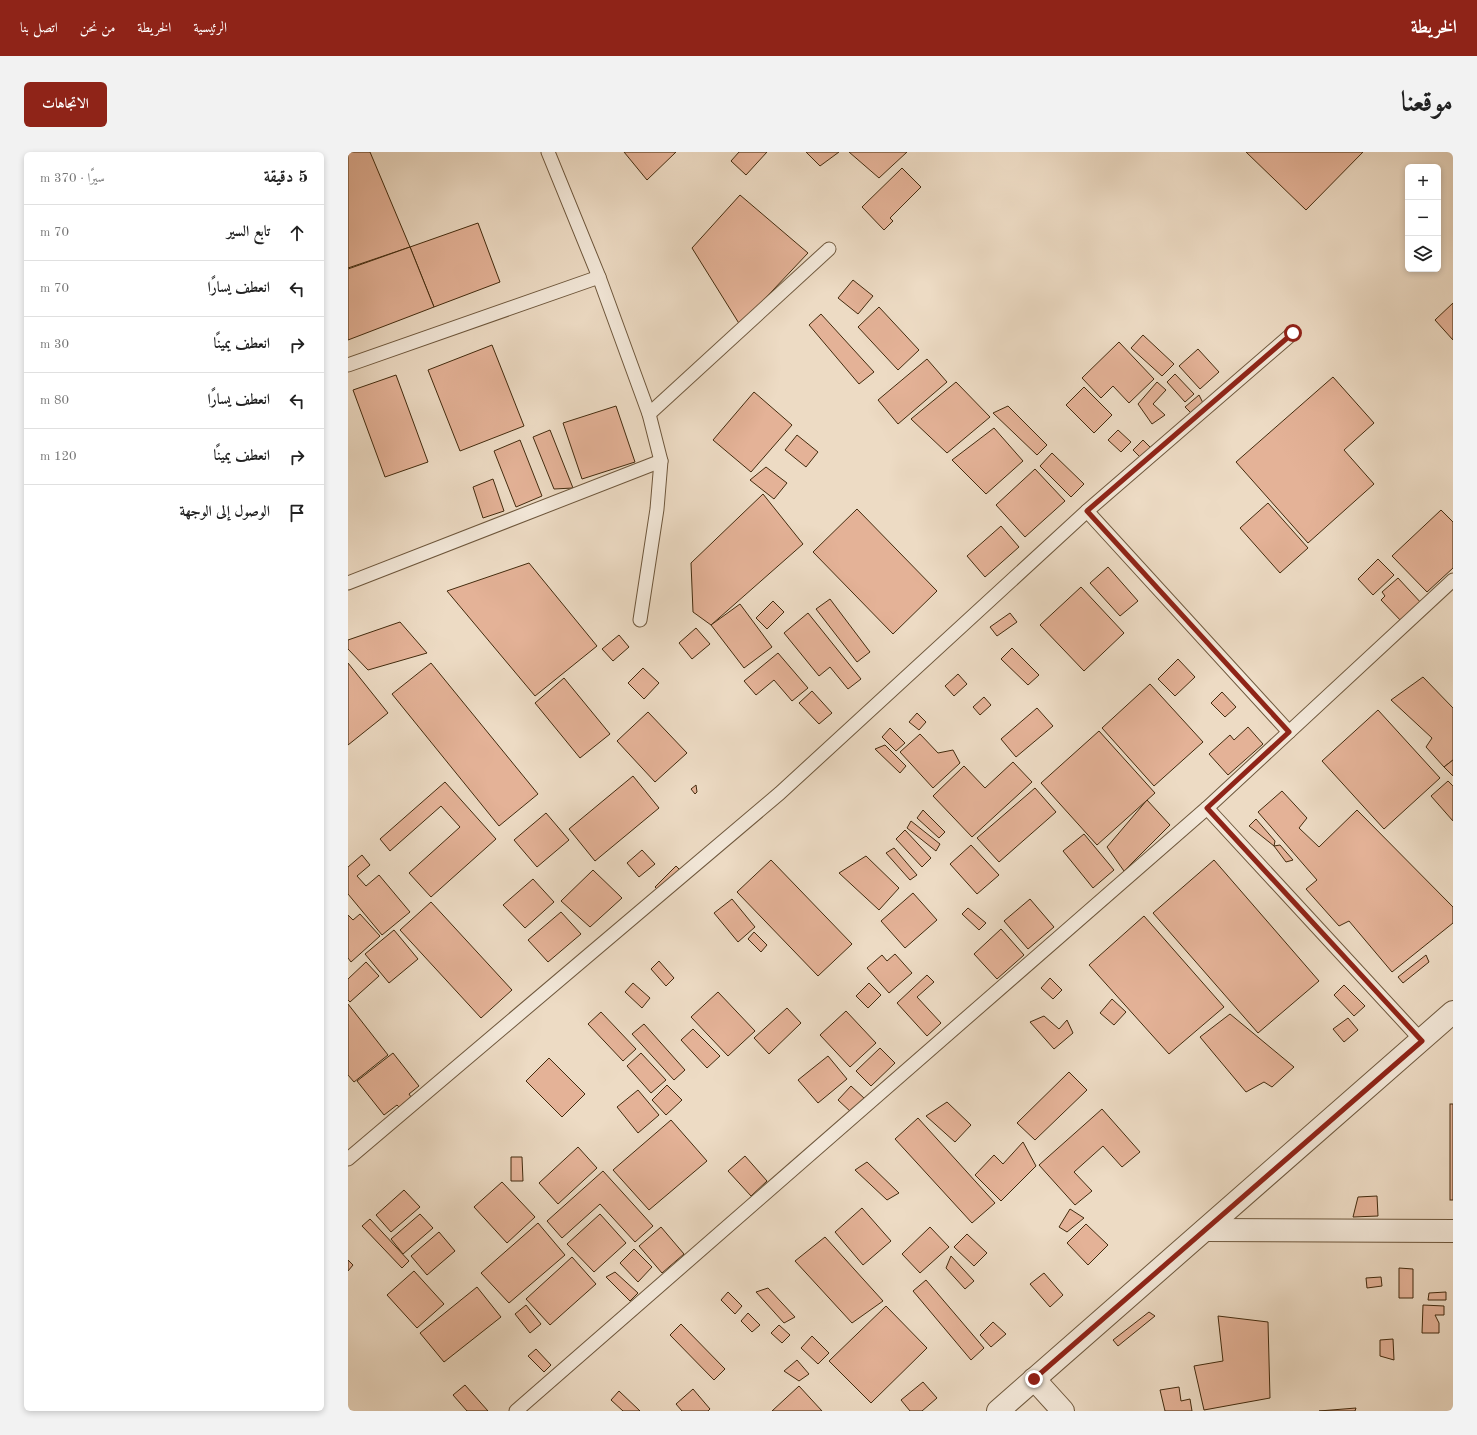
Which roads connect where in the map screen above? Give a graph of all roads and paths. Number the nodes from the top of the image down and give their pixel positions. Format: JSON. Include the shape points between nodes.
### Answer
{"nodes":[{"id":1,"x":548,"y":152,"type":"edge"},
{"id":2,"x":829,"y":249,"type":"dead end"},
{"id":3,"x":598,"y":277,"type":"junction"},
{"id":4,"x":1293,"y":333,"type":"dead end"},
{"id":5,"x":348,"y":366,"type":"edge"},
{"id":6,"x":649,"y":414,"type":"junction"},
{"id":7,"x":660,"y":461,"type":"junction"},
{"id":8,"x":1087,"y":511,"type":"junction"},
{"id":9,"x":1453,"y":580,"type":"edge"},
{"id":10,"x":348,"y":583,"type":"edge"},
{"id":11,"x":640,"y":620,"type":"dead end"},
{"id":12,"x":1289,"y":732,"type":"junction"},
{"id":13,"x":1207,"y":808,"type":"junction"},
{"id":14,"x":1453,"y":1012,"type":"edge"},
{"id":15,"x":1422,"y":1041,"type":"junction"},
{"id":16,"x":348,"y":1160,"type":"edge"},
{"id":17,"x":1205,"y":1230,"type":"junction"},
{"id":18,"x":1453,"y":1231,"type":"edge"},
{"id":19,"x":1034,"y":1379,"type":"junction"},
{"id":20,"x":516,"y":1411,"type":"edge"},
{"id":21,"x":998,"y":1411,"type":"edge"},
{"id":22,"x":1063,"y":1411,"type":"edge"}],
"edges":[{"from":1,"to":3,"type":"lane"},
{"from":2,"to":6,"type":"lane"},
{"from":3,"to":5,"type":"lane"},
{"from":3,"to":6,"type":"lane"},
{"from":4,"to":8,"type":"lane"},
{"from":6,"to":7,"type":"lane"},
{"from":7,"to":10,"type":"lane"},
{"from":7,"to":11,"type":"lane","via":[[657,509]]},
{"from":8,"to":12,"type":"lane"},
{"from":8,"to":16,"type":"lane","via":[[780,793]]},
{"from":9,"to":12,"type":"lane"},
{"from":12,"to":13,"type":"lane"},
{"from":13,"to":15,"type":"lane"},
{"from":13,"to":20,"type":"lane"},
{"from":14,"to":15,"type":"street"},
{"from":15,"to":17,"type":"street"},
{"from":17,"to":18,"type":"street"},
{"from":17,"to":19,"type":"street"},
{"from":19,"to":21,"type":"street"},
{"from":19,"to":22,"type":"street"}]}
